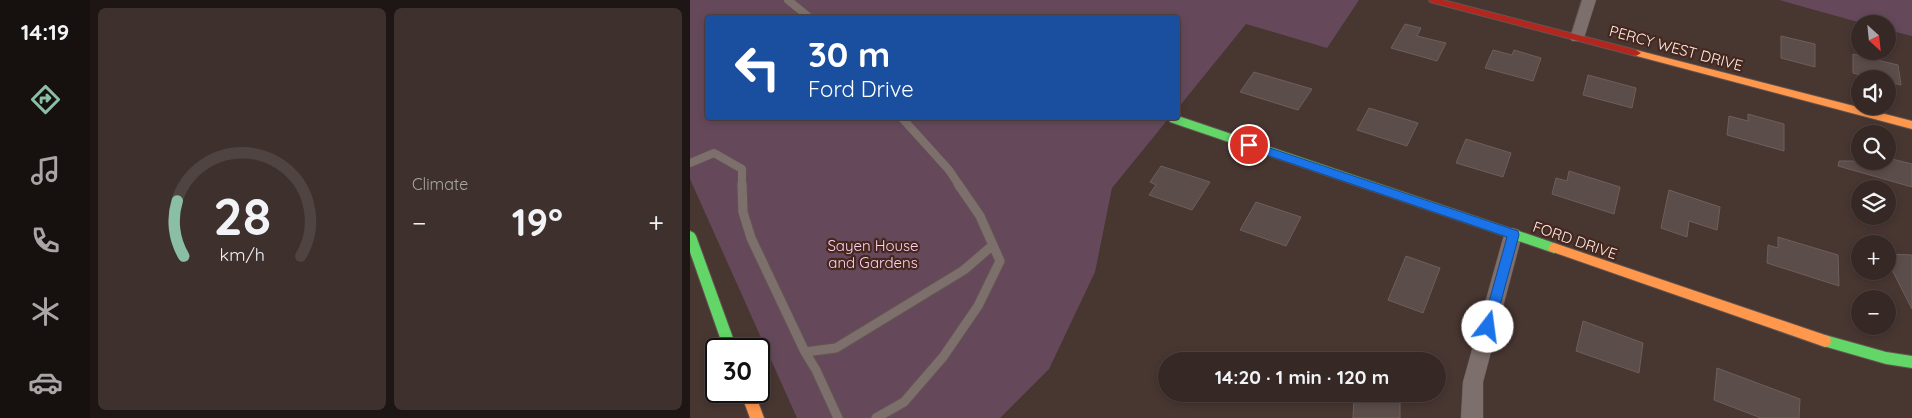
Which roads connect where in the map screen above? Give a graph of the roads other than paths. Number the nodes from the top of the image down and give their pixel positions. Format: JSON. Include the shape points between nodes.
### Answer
{"nodes":[{"id":1,"x":788,"y":0,"type":"edge"},
{"id":2,"x":1433,"y":0,"type":"edge"},
{"id":3,"x":1589,"y":0,"type":"edge"},
{"id":4,"x":806,"y":15,"type":"edge"},
{"id":5,"x":1577,"y":38,"type":"junction"},
{"id":6,"x":904,"y":120,"type":"edge"},
{"id":7,"x":1177,"y":120,"type":"edge"},
{"id":8,"x":1912,"y":125,"type":"edge"},
{"id":9,"x":690,"y":163,"type":"edge"},
{"id":10,"x":1513,"y":235,"type":"junction"},
{"id":11,"x":690,"y":236,"type":"edge"},
{"id":12,"x":993,"y":245,"type":"junction"},
{"id":13,"x":727,"y":338,"type":"edge"},
{"id":14,"x":805,"y":352,"type":"junction"},
{"id":15,"x":1912,"y":362,"type":"edge"},
{"id":16,"x":749,"y":403,"type":"edge"},
{"id":17,"x":752,"y":416,"type":"edge"},
{"id":18,"x":838,"y":418,"type":"edge"},
{"id":19,"x":876,"y":418,"type":"edge"},
{"id":20,"x":1472,"y":418,"type":"edge"}],
"edges":[{"from":1,"to":4,"type":"lane"},
{"from":2,"to":5,"type":"street","name":"PERCY WEST DRIVE"},
{"from":3,"to":5,"type":"street"},
{"from":5,"to":8,"type":"street","name":"PERCY WEST DRIVE"},
{"from":6,"to":12,"type":"lane","via":[[949,170],[980,216]]},
{"from":7,"to":10,"type":"street","name":"FORD DRIVE"},
{"from":9,"to":14,"type":"lane","via":[[714,153],[742,168],[743,212],[751,238]]},
{"from":10,"to":15,"type":"street","name":"FORD DRIVE","via":[[1844,347]]},
{"from":10,"to":20,"type":"street","via":[[1473,382]]},
{"from":11,"to":13,"type":"street"},
{"from":12,"to":14,"type":"lane","via":[[964,270],[875,326],[836,348]]},
{"from":12,"to":19,"type":"lane","via":[[1000,261],[978,306],[943,357],[904,402]]},
{"from":14,"to":18,"type":"lane"},
{"from":16,"to":17,"type":"street"}]}
